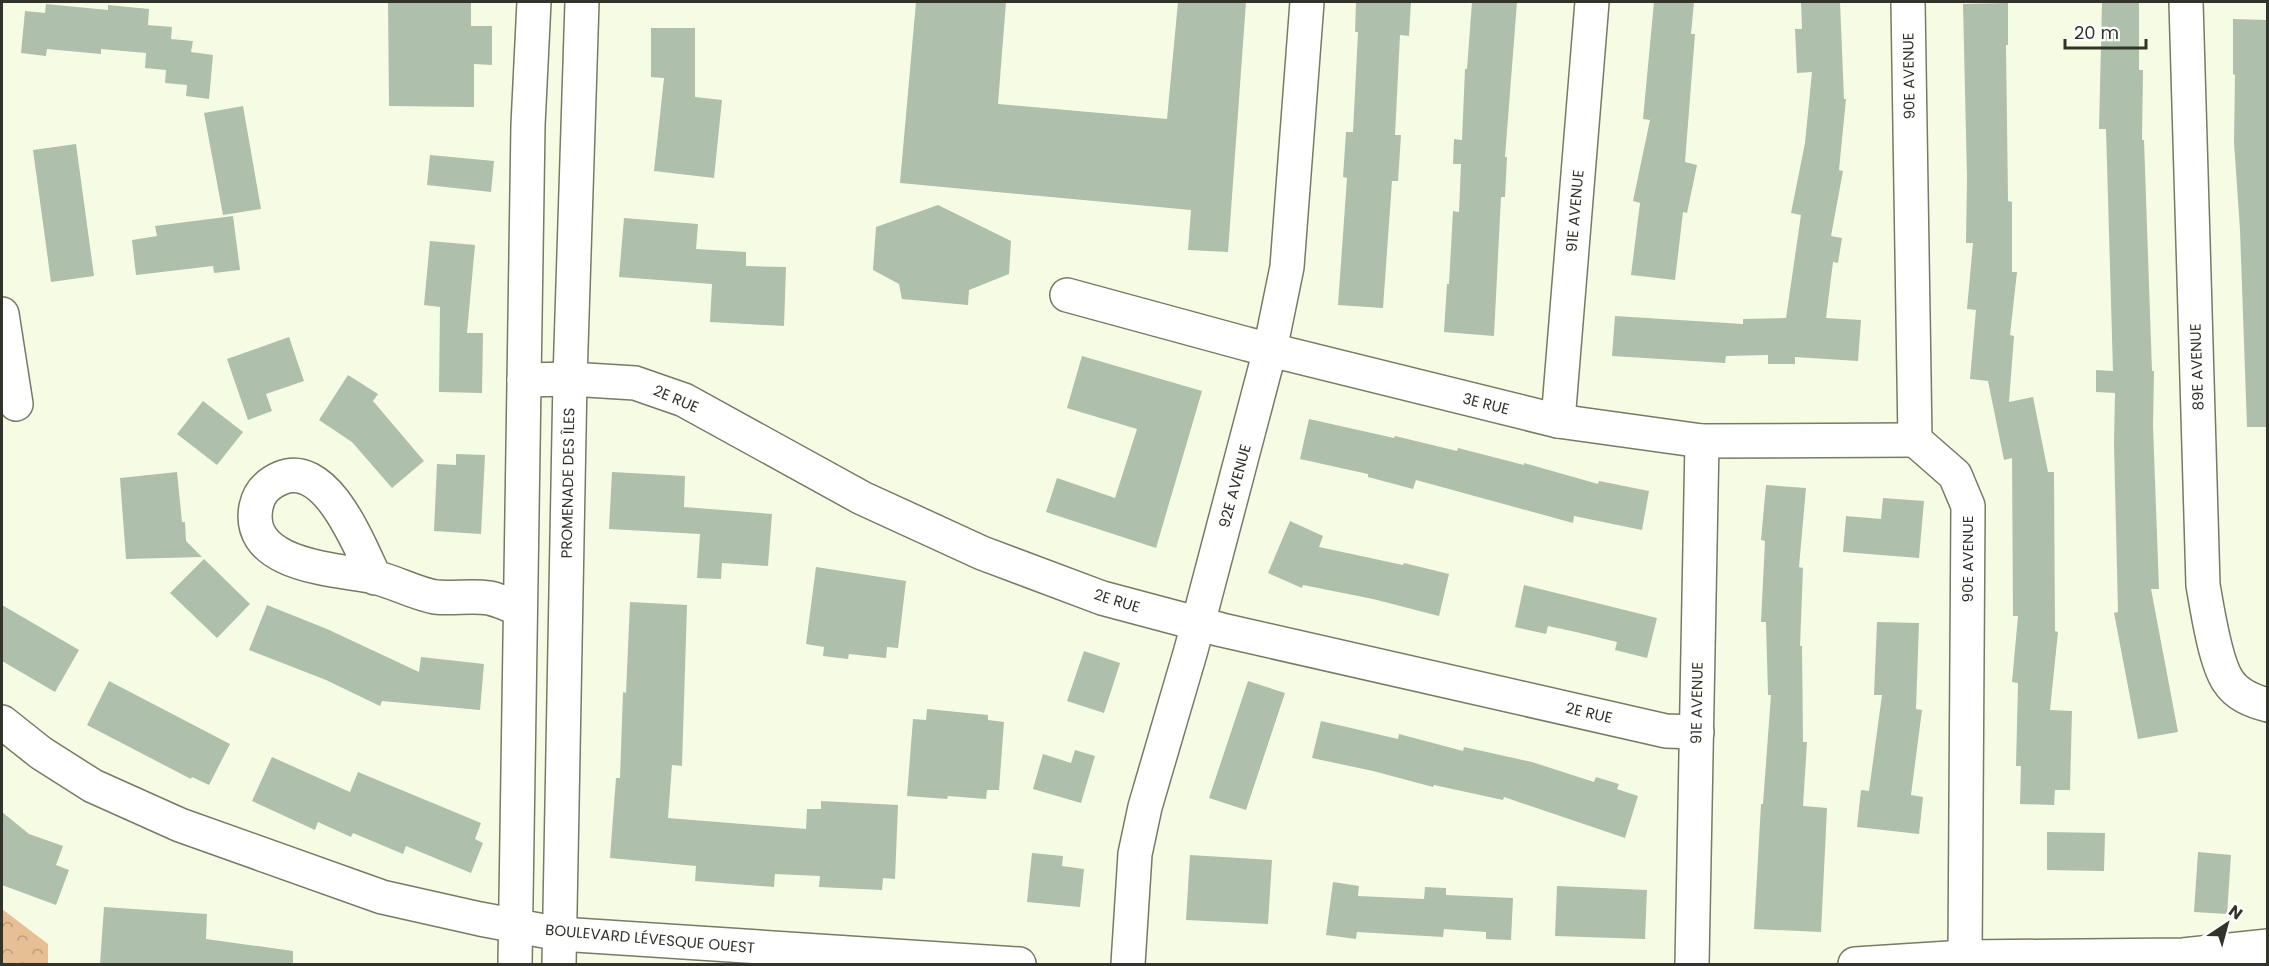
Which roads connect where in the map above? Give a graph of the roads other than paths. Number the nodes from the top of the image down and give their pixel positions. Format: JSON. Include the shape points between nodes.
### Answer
{"nodes":[{"id":1,"x":534,"y":2,"type":"edge"},
{"id":2,"x":582,"y":2,"type":"edge"},
{"id":3,"x":1307,"y":2,"type":"edge"},
{"id":4,"x":1593,"y":2,"type":"edge"},
{"id":5,"x":1908,"y":2,"type":"edge"},
{"id":6,"x":2186,"y":2,"type":"edge"},
{"id":7,"x":1067,"y":295,"type":"dead end"},
{"id":8,"x":2,"y":314,"type":"edge"},
{"id":9,"x":1270,"y":350,"type":"junction"},
{"id":10,"x":570,"y":379,"type":"junction"},
{"id":11,"x":524,"y":380,"type":"junction"},
{"id":12,"x":16,"y":404,"type":"dead end"},
{"id":13,"x":1558,"y":421,"type":"junction"},
{"id":14,"x":1916,"y":440,"type":"junction"},
{"id":15,"x":1702,"y":441,"type":"junction"},
{"id":16,"x":375,"y":578,"type":"dead end"},
{"id":17,"x":519,"y":609,"type":"junction"},
{"id":18,"x":1198,"y":624,"type":"junction"},
{"id":19,"x":2268,"y":705,"type":"edge"},
{"id":20,"x":2,"y":722,"type":"edge"},
{"id":21,"x":1697,"y":732,"type":"junction"},
{"id":22,"x":516,"y":926,"type":"junction"},
{"id":23,"x":670,"y":942,"type":"junction"},
{"id":24,"x":2268,"y":946,"type":"edge"},
{"id":25,"x":560,"y":949,"type":"edge"},
{"id":26,"x":1965,"y":957,"type":"junction"},
{"id":27,"x":2182,"y":960,"type":"edge"},
{"id":28,"x":515,"y":964,"type":"edge"},
{"id":29,"x":624,"y":964,"type":"edge"},
{"id":30,"x":1018,"y":964,"type":"edge"},
{"id":31,"x":1128,"y":964,"type":"edge"},
{"id":32,"x":1692,"y":964,"type":"edge"},
{"id":33,"x":1869,"y":964,"type":"edge"}],
"edges":[{"from":1,"to":11,"type":"street"},
{"from":2,"to":10,"type":"street","name":"PROMENADE DES ÎLES"},
{"from":3,"to":9,"type":"street","name":"92E AVENUE","via":[[1287,267]]},
{"from":4,"to":13,"type":"street","name":"91E AVENUE"},
{"from":5,"to":14,"type":"street","name":"90E AVENUE"},
{"from":6,"to":19,"type":"street","name":"89E AVENUE","via":[[2203,585],[2228,681],[2247,699]]},
{"from":7,"to":9,"type":"street","name":"3E RUE"},
{"from":8,"to":12,"type":"street"},
{"from":9,"to":13,"type":"street","name":"3E RUE"},
{"from":9,"to":18,"type":"street","name":"92E AVENUE"},
{"from":10,"to":11,"type":"street"},
{"from":10,"to":18,"type":"street","name":"2E RUE","via":[[635,383],[684,400],[862,498],[982,553],[1102,598]]},
{"from":10,"to":25,"type":"street","name":"PROMENADE DES ÎLES"},
{"from":11,"to":17,"type":"street"},
{"from":13,"to":15,"type":"street","name":"3E RUE"},
{"from":14,"to":15,"type":"street","name":"3E RUE"},
{"from":14,"to":26,"type":"street","name":"90E AVENUE","via":[[1955,475],[1968,506]]},
{"from":15,"to":21,"type":"street","name":"91E AVENUE"},
{"from":16,"to":17,"type":"street","via":[[434,597],[489,598]]},
{"from":17,"to":22,"type":"street"},
{"from":18,"to":21,"type":"street","name":"2E RUE","via":[[1666,731]]},
{"from":18,"to":31,"type":"street","name":"92E AVENUE","via":[[1135,854]]},
{"from":20,"to":22,"type":"street","name":"BOULEVARD LÉVESQUE OUEST","via":[[93,786],[180,825],[382,897]]},
{"from":21,"to":32,"type":"street","name":"91E AVENUE"},
{"from":22,"to":25,"type":"street","name":"BOULEVARD LÉVESQUE OUEST"},
{"from":22,"to":28,"type":"street"},
{"from":23,"to":25,"type":"street","name":"BOULEVARD LÉVESQUE OUEST"},
{"from":23,"to":29,"type":"street"},
{"from":23,"to":30,"type":"street","name":"BOULEVARD LÉVESQUE OUEST"},
{"from":24,"to":27,"type":"street"},
{"from":26,"to":27,"type":"street"},
{"from":26,"to":33,"type":"street"}]}
